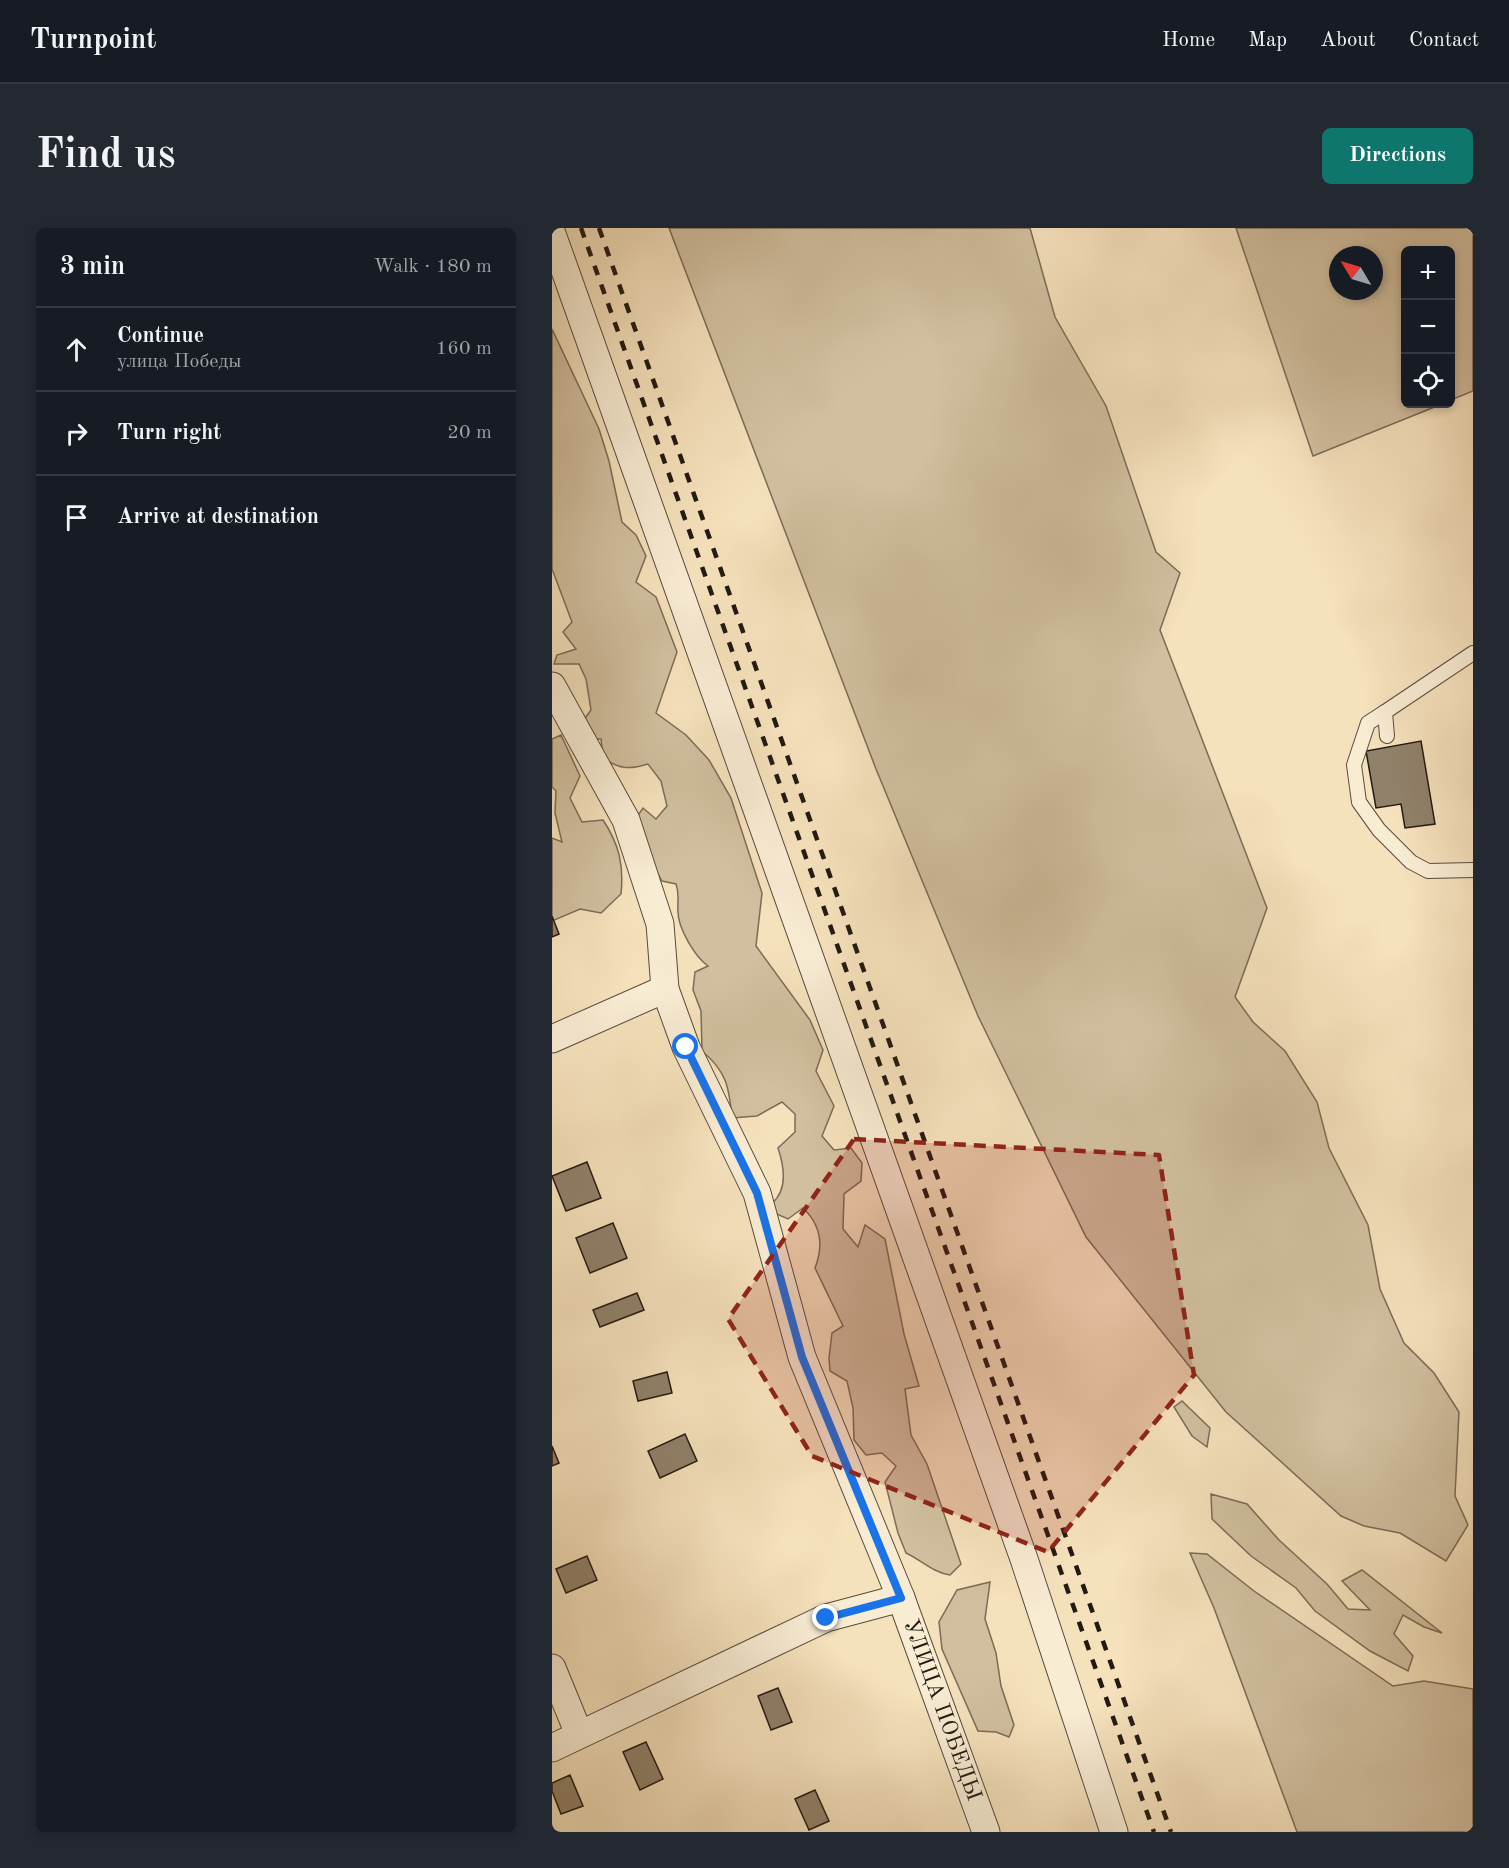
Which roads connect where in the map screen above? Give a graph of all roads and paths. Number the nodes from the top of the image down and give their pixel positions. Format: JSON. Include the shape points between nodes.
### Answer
{"nodes":[{"id":1,"x":552,"y":234,"type":"edge"},
{"id":2,"x":1473,"y":653,"type":"edge"},
{"id":3,"x":552,"y":686,"type":"edge"},
{"id":4,"x":1385,"y":712,"type":"junction"},
{"id":5,"x":1387,"y":736,"type":"dead end"},
{"id":6,"x":1473,"y":870,"type":"edge"},
{"id":7,"x":665,"y":989,"type":"junction"},
{"id":8,"x":552,"y":1039,"type":"edge"},
{"id":9,"x":901,"y":1598,"type":"junction"},
{"id":10,"x":552,"y":1668,"type":"edge"},
{"id":11,"x":579,"y":1734,"type":"junction"},
{"id":12,"x":552,"y":1748,"type":"edge"},
{"id":13,"x":986,"y":1832,"type":"edge"},
{"id":14,"x":1113,"y":1832,"type":"edge"}],
"edges":[{"from":1,"to":14,"type":"street","via":[[1024,1559]]},
{"from":2,"to":4,"type":"lane"},
{"from":3,"to":7,"type":"street","name":"УЛИЦА ПОБЕДЫ","via":[[626,820],[660,924]]},
{"from":4,"to":5,"type":"lane"},
{"from":4,"to":6,"type":"lane","via":[[1368,723],[1354,765],[1359,802],[1410,862],[1428,871]]},
{"from":7,"to":8,"type":"street"},
{"from":7,"to":9,"type":"street","name":"УЛИЦА ПОБЕДЫ","via":[[686,1047],[757,1193],[802,1357]]},
{"from":9,"to":11,"type":"street","via":[[826,1618]]},
{"from":9,"to":13,"type":"street","name":"УЛИЦА ПОБЕДЫ"},
{"from":10,"to":11,"type":"street"},
{"from":11,"to":12,"type":"street"}]}
